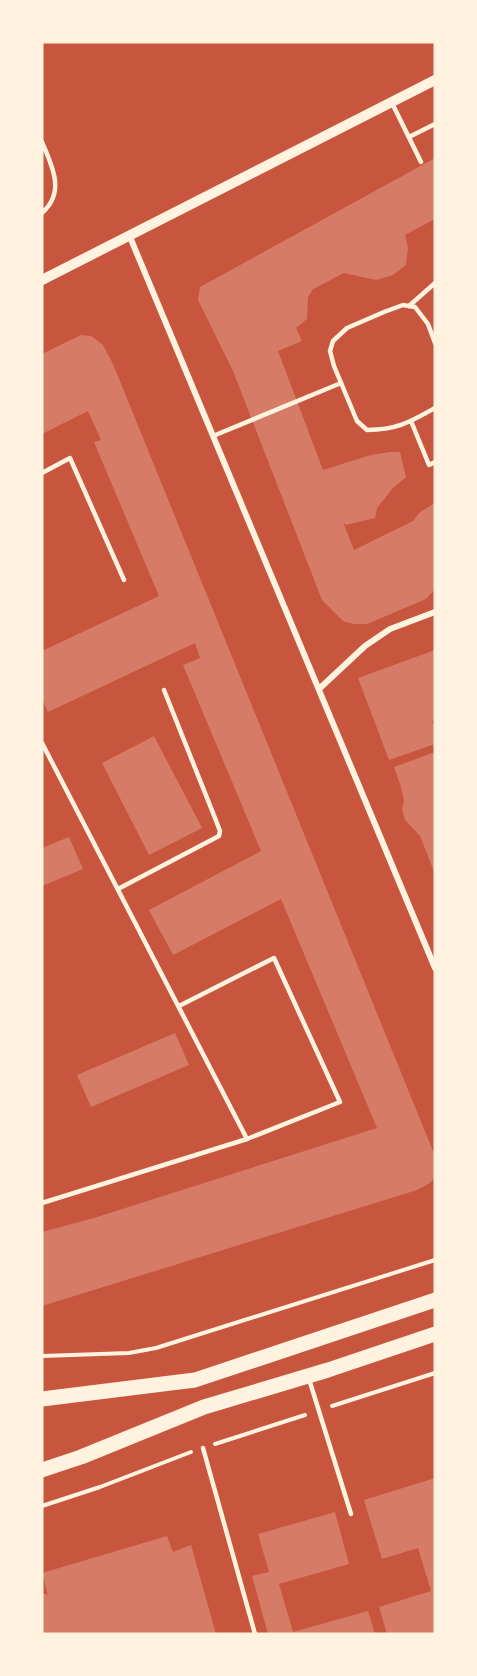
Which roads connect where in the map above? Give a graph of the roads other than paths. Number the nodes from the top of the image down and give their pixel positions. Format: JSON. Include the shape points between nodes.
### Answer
{"nodes":[{"id":1,"x":435,"y":80,"type":"edge"},
{"id":2,"x":392,"y":102,"type":"junction"},
{"id":3,"x":435,"y":124,"type":"edge"},
{"id":4,"x":409,"y":138,"type":"junction"},
{"id":5,"x":42,"y":142,"type":"edge"},
{"id":6,"x":421,"y":162,"type":"dead end"},
{"id":7,"x":42,"y":213,"type":"edge"},
{"id":8,"x":130,"y":237,"type":"junction"},
{"id":9,"x":42,"y":280,"type":"edge"},
{"id":10,"x":435,"y":283,"type":"edge"},
{"id":11,"x":409,"y":306,"type":"junction"},
{"id":12,"x":435,"y":343,"type":"edge"},
{"id":13,"x":341,"y":383,"type":"junction"},
{"id":14,"x":435,"y":408,"type":"edge"},
{"id":15,"x":411,"y":421,"type":"junction"},
{"id":16,"x":213,"y":436,"type":"junction"},
{"id":17,"x":435,"y":462,"type":"edge"},
{"id":18,"x":42,"y":473,"type":"edge"},
{"id":19,"x":124,"y":580,"type":"dead end"},
{"id":20,"x":435,"y":612,"type":"edge"},
{"id":21,"x":319,"y":689,"type":"junction"},
{"id":22,"x":164,"y":690,"type":"dead end"},
{"id":23,"x":42,"y":742,"type":"edge"},
{"id":24,"x":118,"y":889,"type":"junction"},
{"id":25,"x":435,"y":968,"type":"edge"},
{"id":26,"x":178,"y":1006,"type":"junction"},
{"id":27,"x":247,"y":1139,"type":"junction"},
{"id":28,"x":42,"y":1203,"type":"edge"},
{"id":29,"x":435,"y":1300,"type":"edge"},
{"id":30,"x":435,"y":1334,"type":"edge"},
{"id":31,"x":308,"y":1376,"type":"junction"},
{"id":32,"x":42,"y":1399,"type":"edge"},
{"id":33,"x":203,"y":1448,"type":"road end"},
{"id":34,"x":42,"y":1470,"type":"edge"},
{"id":35,"x":351,"y":1514,"type":"dead end"},
{"id":36,"x":255,"y":1634,"type":"edge"}],
"edges":[{"from":1,"to":2,"type":"street"},
{"from":2,"to":4,"type":"lane"},
{"from":2,"to":8,"type":"street"},
{"from":3,"to":4,"type":"lane"},
{"from":4,"to":6,"type":"lane"},
{"from":5,"to":7,"type":"lane","via":[[53,168],[55,196]]},
{"from":8,"to":9,"type":"street"},
{"from":8,"to":16,"type":"street"},
{"from":10,"to":11,"type":"lane"},
{"from":11,"to":12,"type":"lane","via":[[416,307],[428,324]]},
{"from":11,"to":13,"type":"lane","via":[[347,328],[333,341],[330,351]]},
{"from":13,"to":15,"type":"lane","via":[[357,421],[367,430],[387,430]]},
{"from":13,"to":16,"type":"lane"},
{"from":14,"to":15,"type":"lane"},
{"from":15,"to":17,"type":"lane","via":[[429,465]]},
{"from":16,"to":21,"type":"street"},
{"from":18,"to":19,"type":"lane","via":[[70,458]]},
{"from":20,"to":21,"type":"street","via":[[390,629],[365,646]]},
{"from":21,"to":25,"type":"street"},
{"from":22,"to":24,"type":"lane","via":[[219,836]]},
{"from":23,"to":24,"type":"lane"},
{"from":24,"to":26,"type":"lane"},
{"from":26,"to":27,"type":"lane"},
{"from":26,"to":27,"type":"lane","via":[[274,958],[340,1102]]},
{"from":27,"to":28,"type":"lane"},
{"from":29,"to":32,"type":"main road","via":[[195,1380]]},
{"from":30,"to":31,"type":"main road"},
{"from":31,"to":34,"type":"main road","via":[[204,1407]]},
{"from":31,"to":35,"type":"lane"},
{"from":33,"to":36,"type":"lane"}]}
